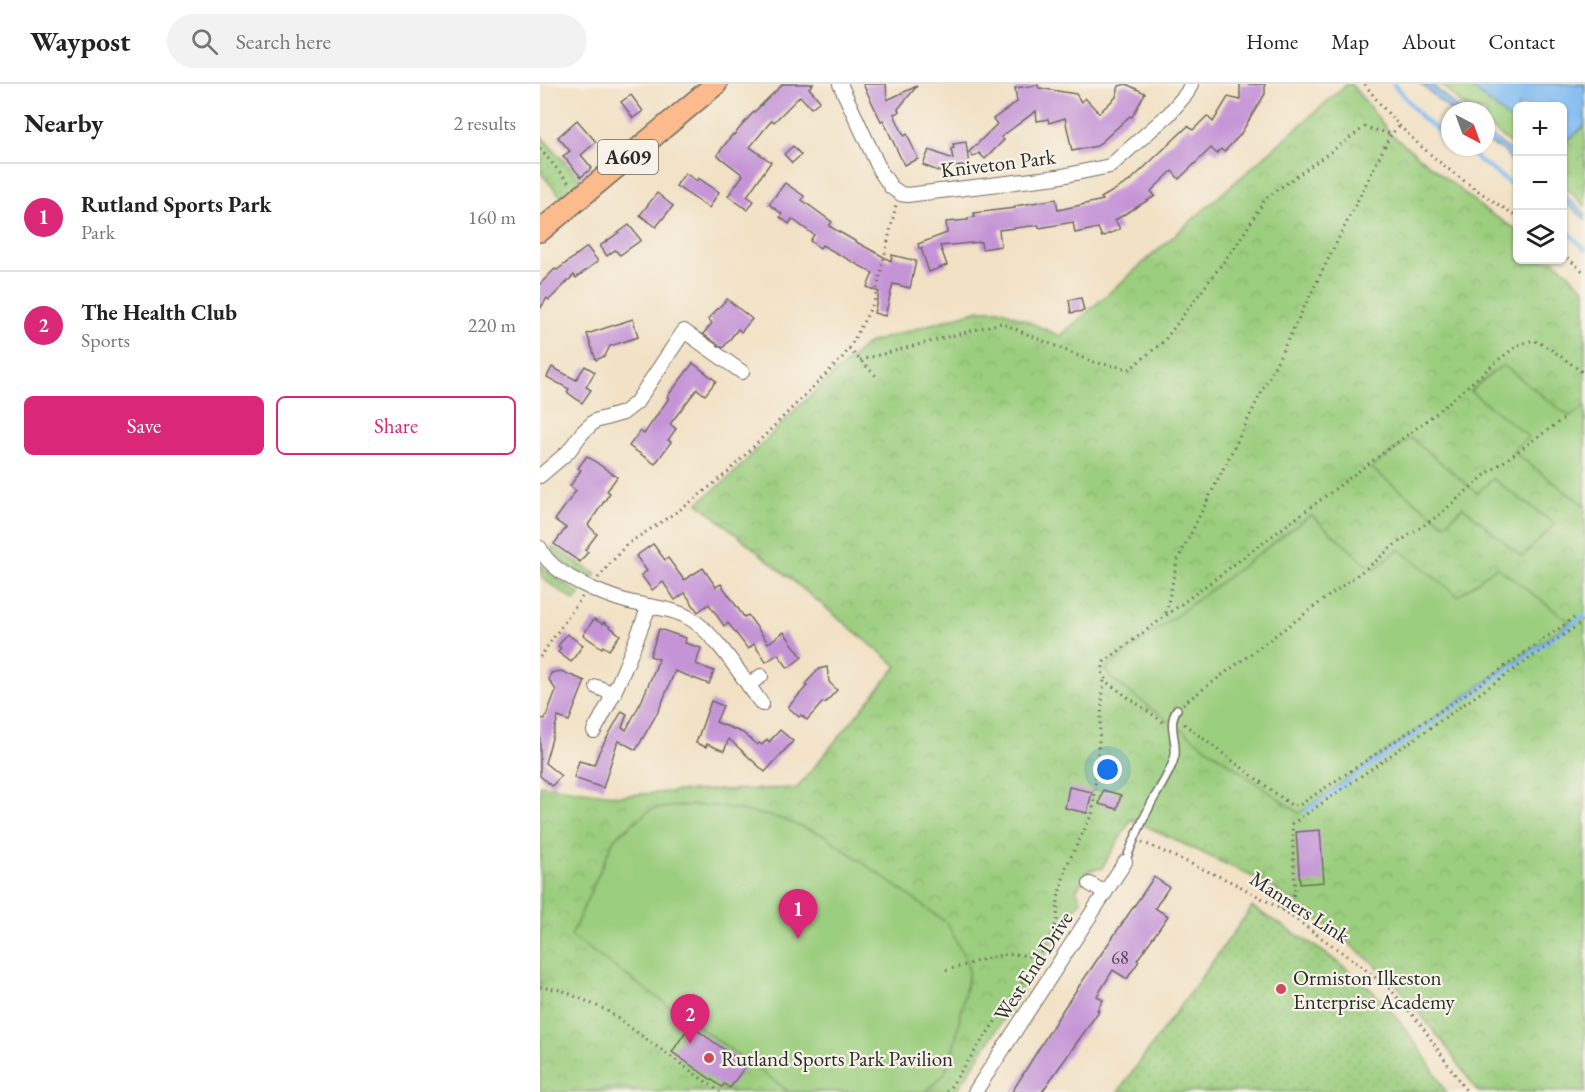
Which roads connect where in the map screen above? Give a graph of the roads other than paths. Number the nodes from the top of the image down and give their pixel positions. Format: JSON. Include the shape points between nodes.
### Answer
{"nodes":[{"id":1,"x":716,"y":84,"type":"edge"},
{"id":2,"x":840,"y":84,"type":"edge"},
{"id":3,"x":1191,"y":84,"type":"edge"},
{"id":4,"x":540,"y":231,"type":"edge"},
{"id":5,"x":742,"y":372,"type":"dead end"},
{"id":6,"x":540,"y":476,"type":"edge"},
{"id":7,"x":540,"y":548,"type":"edge"},
{"id":8,"x":649,"y":606,"type":"junction"},
{"id":9,"x":761,"y":676,"type":"dead end"},
{"id":10,"x":748,"y":685,"type":"junction"},
{"id":11,"x":597,"y":687,"type":"dead end"},
{"id":12,"x":614,"y":694,"type":"junction"},
{"id":13,"x":762,"y":704,"type":"dead end"},
{"id":14,"x":1175,"y":712,"type":"road end"},
{"id":15,"x":594,"y":731,"type":"dead end"},
{"id":16,"x":1125,"y":862,"type":"joint"},
{"id":17,"x":1090,"y":884,"type":"dead end"},
{"id":18,"x":1105,"y":893,"type":"junction"},
{"id":19,"x":975,"y":1092,"type":"edge"}],
"edges":[{"from":1,"to":4,"type":"main road","number":"A609"},
{"from":2,"to":3,"type":"street","name":"Kniveton Park","via":[[881,172],[891,187],[907,195],[1057,177],[1110,166],[1169,114]]},
{"from":5,"to":6,"type":"street","via":[[684,331],[636,403],[623,412],[595,421]]},
{"from":7,"to":8,"type":"street","via":[[554,566],[590,587]]},
{"from":8,"to":10,"type":"street","via":[[679,613],[696,622]]},
{"from":8,"to":12,"type":"street"},
{"from":9,"to":10,"type":"street"},
{"from":10,"to":13,"type":"street"},
{"from":11,"to":12,"type":"street"},
{"from":12,"to":15,"type":"street"},
{"from":14,"to":16,"type":"lane","via":[[1171,729],[1175,753]]},
{"from":16,"to":18,"type":"street","name":"West End Drive"},
{"from":17,"to":18,"type":"street"},
{"from":18,"to":19,"type":"street","name":"West End Drive"}]}
